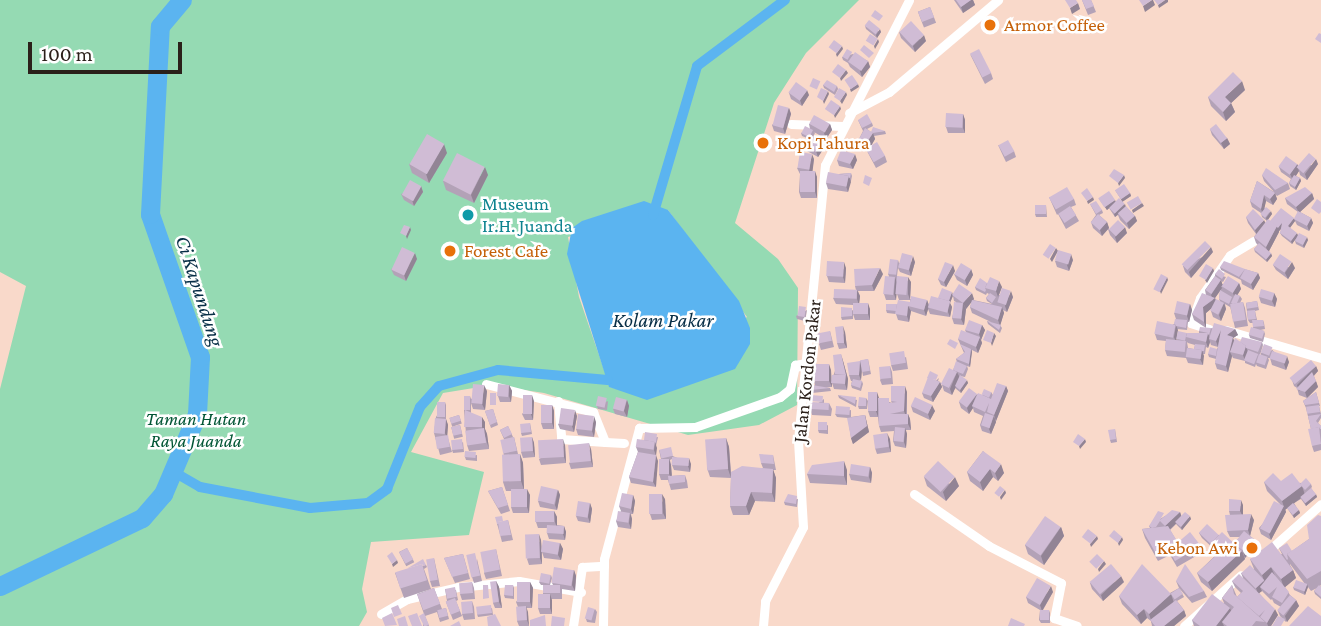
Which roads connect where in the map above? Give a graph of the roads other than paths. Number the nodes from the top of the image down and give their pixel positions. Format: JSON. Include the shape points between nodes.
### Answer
{"nodes":[{"id":1,"x":909,"y":0,"type":"edge"},
{"id":2,"x":999,"y":0,"type":"edge"},
{"id":3,"x":849,"y":113,"type":"junction"},
{"id":4,"x":792,"y":124,"type":"dead end"},
{"id":5,"x":842,"y":126,"type":"junction"},
{"id":6,"x":1253,"y":241,"type":"edge"},
{"id":7,"x":1321,"y":358,"type":"edge"},
{"id":8,"x":805,"y":363,"type":"junction"},
{"id":9,"x":486,"y":384,"type":"edge"},
{"id":10,"x":558,"y":401,"type":"junction"},
{"id":11,"x":605,"y":442,"type":"junction"},
{"id":12,"x":624,"y":443,"type":"dead end"},
{"id":13,"x":914,"y":494,"type":"dead end"},
{"id":14,"x":1321,"y":504,"type":"edge"},
{"id":15,"x":604,"y":562,"type":"junction"},
{"id":16,"x":581,"y":592,"type":"junction"},
{"id":17,"x":381,"y":614,"type":"dead end"},
{"id":18,"x":573,"y":626,"type":"edge"},
{"id":19,"x":603,"y":626,"type":"edge"},
{"id":20,"x":763,"y":626,"type":"edge"},
{"id":21,"x":1077,"y":626,"type":"edge"},
{"id":22,"x":1184,"y":626,"type":"edge"}],
"edges":[{"from":1,"to":3,"type":"street","name":"Jalan Kordon Pakar"},
{"from":2,"to":3,"type":"street","via":[[889,92]]},
{"from":3,"to":5,"type":"street","name":"Jalan Kordon Pakar"},
{"from":4,"to":5,"type":"street"},
{"from":5,"to":8,"type":"street","name":"Jalan Kordon Pakar","via":[[822,182]]},
{"from":6,"to":7,"type":"street","via":[[1216,274],[1191,323]]},
{"from":8,"to":15,"type":"street","via":[[795,365],[790,389],[780,397],[695,427],[639,429]]},
{"from":8,"to":20,"type":"street","name":"Jalan Kordon Pakar","via":[[798,440],[803,527],[765,601]]},
{"from":9,"to":10,"type":"street"},
{"from":10,"to":11,"type":"street","via":[[593,412]]},
{"from":10,"to":11,"type":"street","via":[[561,439]]},
{"from":11,"to":12,"type":"street"},
{"from":13,"to":21,"type":"street","via":[[989,546],[1060,583],[1054,618]]},
{"from":14,"to":22,"type":"street"},
{"from":15,"to":16,"type":"street","via":[[585,564]]},
{"from":15,"to":19,"type":"street"},
{"from":16,"to":17,"type":"street","via":[[530,582],[458,587],[407,599]]},
{"from":16,"to":18,"type":"street"}]}
